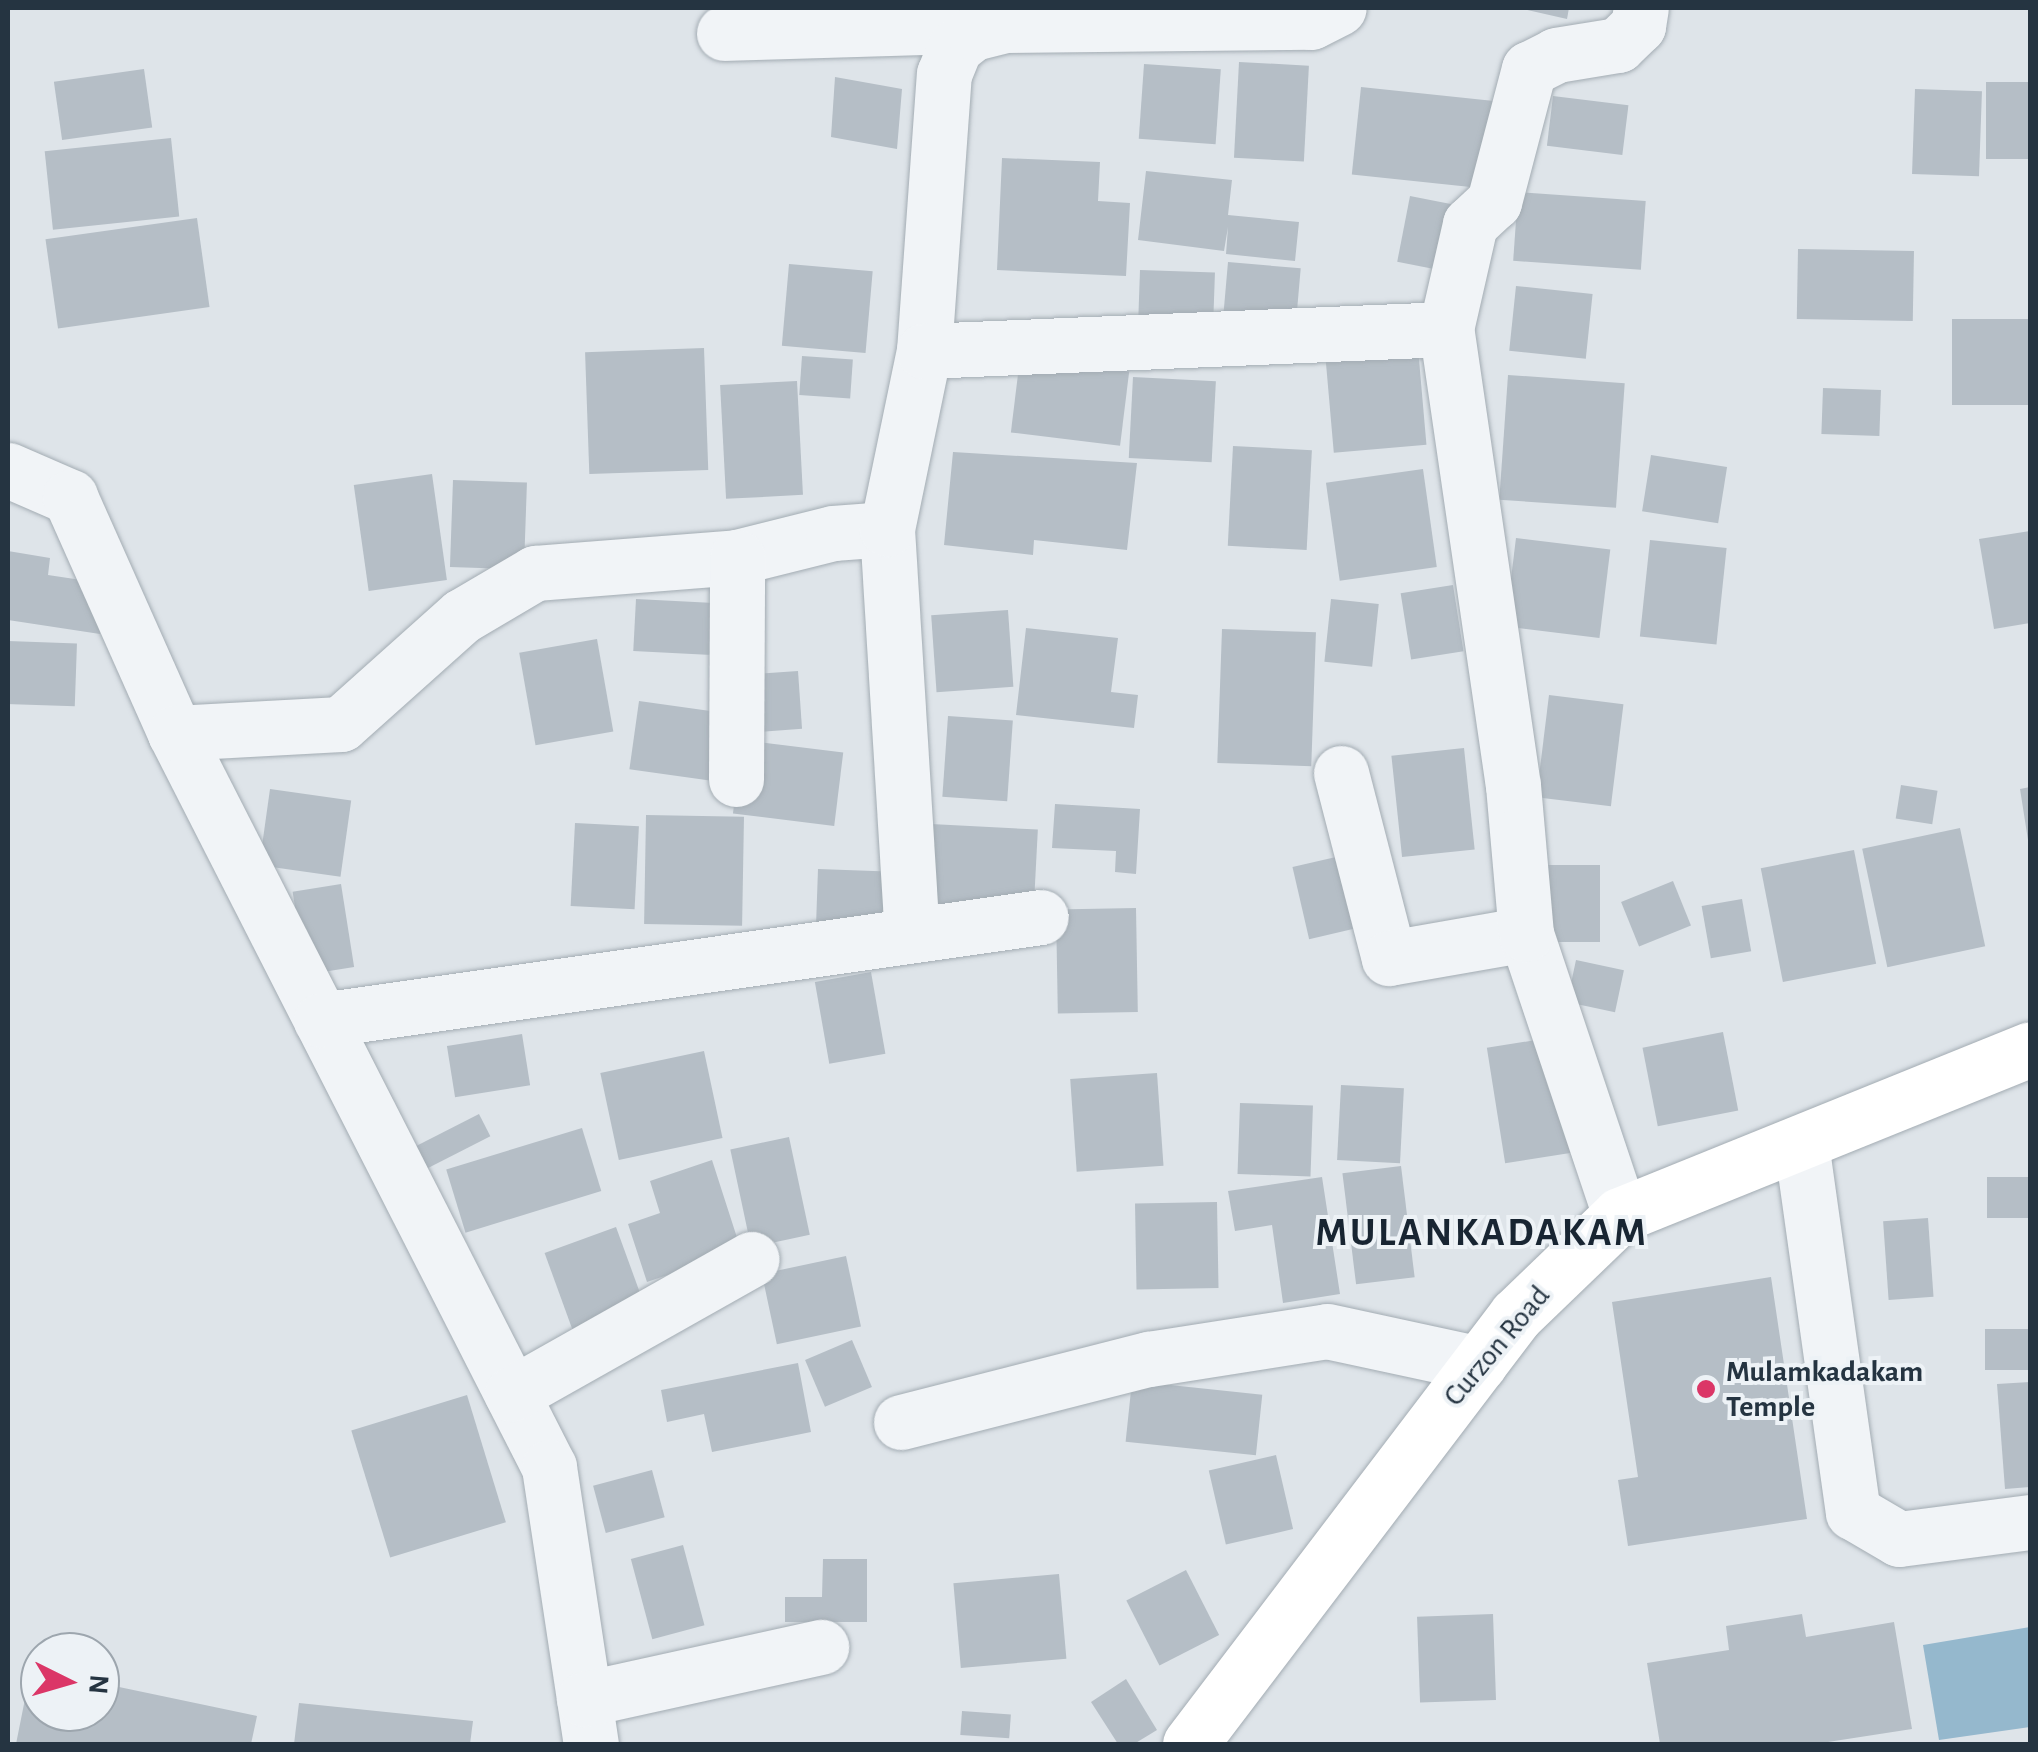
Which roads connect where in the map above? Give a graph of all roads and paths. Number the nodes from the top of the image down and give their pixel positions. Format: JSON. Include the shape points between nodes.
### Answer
{"nodes":[{"id":1,"x":1339,"y":8,"type":"edge"},
{"id":2,"x":1641,"y":8,"type":"edge"},
{"id":3,"x":1005,"y":25,"type":"junction"},
{"id":4,"x":724,"y":33,"type":"dead end"},
{"id":5,"x":1446,"y":328,"type":"junction"},
{"id":6,"x":924,"y":351,"type":"junction"},
{"id":7,"x":8,"y":470,"type":"edge"},
{"id":8,"x":887,"y":530,"type":"junction"},
{"id":9,"x":737,"y":556,"type":"junction"},
{"id":10,"x":175,"y":733,"type":"junction"},
{"id":11,"x":1340,"y":773,"type":"dead end"},
{"id":12,"x":736,"y":779,"type":"dead end"},
{"id":13,"x":1041,"y":917,"type":"dead end"},
{"id":14,"x":912,"y":933,"type":"junction"},
{"id":15,"x":1526,"y":934,"type":"junction"},
{"id":16,"x":321,"y":1020,"type":"junction"},
{"id":17,"x":2030,"y":1049,"type":"edge"},
{"id":18,"x":1801,"y":1143,"type":"junction"},
{"id":19,"x":1620,"y":1215,"type":"junction"},
{"id":20,"x":752,"y":1260,"type":"dead end"},
{"id":21,"x":1479,"y":1364,"type":"junction"},
{"id":22,"x":512,"y":1394,"type":"junction"},
{"id":23,"x":901,"y":1422,"type":"dead end"},
{"id":24,"x":2030,"y":1522,"type":"edge"},
{"id":25,"x":821,"y":1647,"type":"dead end"},
{"id":26,"x":588,"y":1722,"type":"edge"},
{"id":27,"x":1190,"y":1744,"type":"edge"}],
"edges":[{"from":1,"to":3,"type":"street","via":[[1310,22]]},
{"from":2,"to":5,"type":"street","via":[[1638,26],[1618,46],[1556,55],[1529,69],[1494,202],[1470,224]]},
{"from":3,"to":4,"type":"street"},
{"from":3,"to":6,"type":"street","via":[[973,33],[955,47],[944,74]]},
{"from":5,"to":6,"type":"street"},
{"from":5,"to":15,"type":"street","via":[[1513,786]]},
{"from":6,"to":8,"type":"street"},
{"from":7,"to":10,"type":"street","via":[[70,497]]},
{"from":8,"to":9,"type":"street","via":[[833,533]]},
{"from":8,"to":14,"type":"street"},
{"from":9,"to":10,"type":"street","via":[[535,573],[462,616],[341,724]]},
{"from":9,"to":12,"type":"street"},
{"from":10,"to":16,"type":"street"},
{"from":11,"to":15,"type":"street","via":[[1389,958]]},
{"from":13,"to":14,"type":"street"},
{"from":14,"to":16,"type":"street"},
{"from":15,"to":19,"type":"street"},
{"from":16,"to":22,"type":"street"},
{"from":17,"to":18,"type":"main road","name":"Curzon Road"},
{"from":18,"to":19,"type":"main road","name":"Curzon Road"},
{"from":18,"to":24,"type":"street","via":[[1854,1512],[1899,1539]]},
{"from":19,"to":21,"type":"main road","name":"Curzon Road","via":[[1516,1315]]},
{"from":20,"to":22,"type":"street"},
{"from":21,"to":23,"type":"street","via":[[1327,1331],[1268,1336]]},
{"from":21,"to":27,"type":"main road","name":"Curzon Road"},
{"from":22,"to":26,"type":"street","via":[[548,1467]]},
{"from":25,"to":26,"type":"street"}]}
